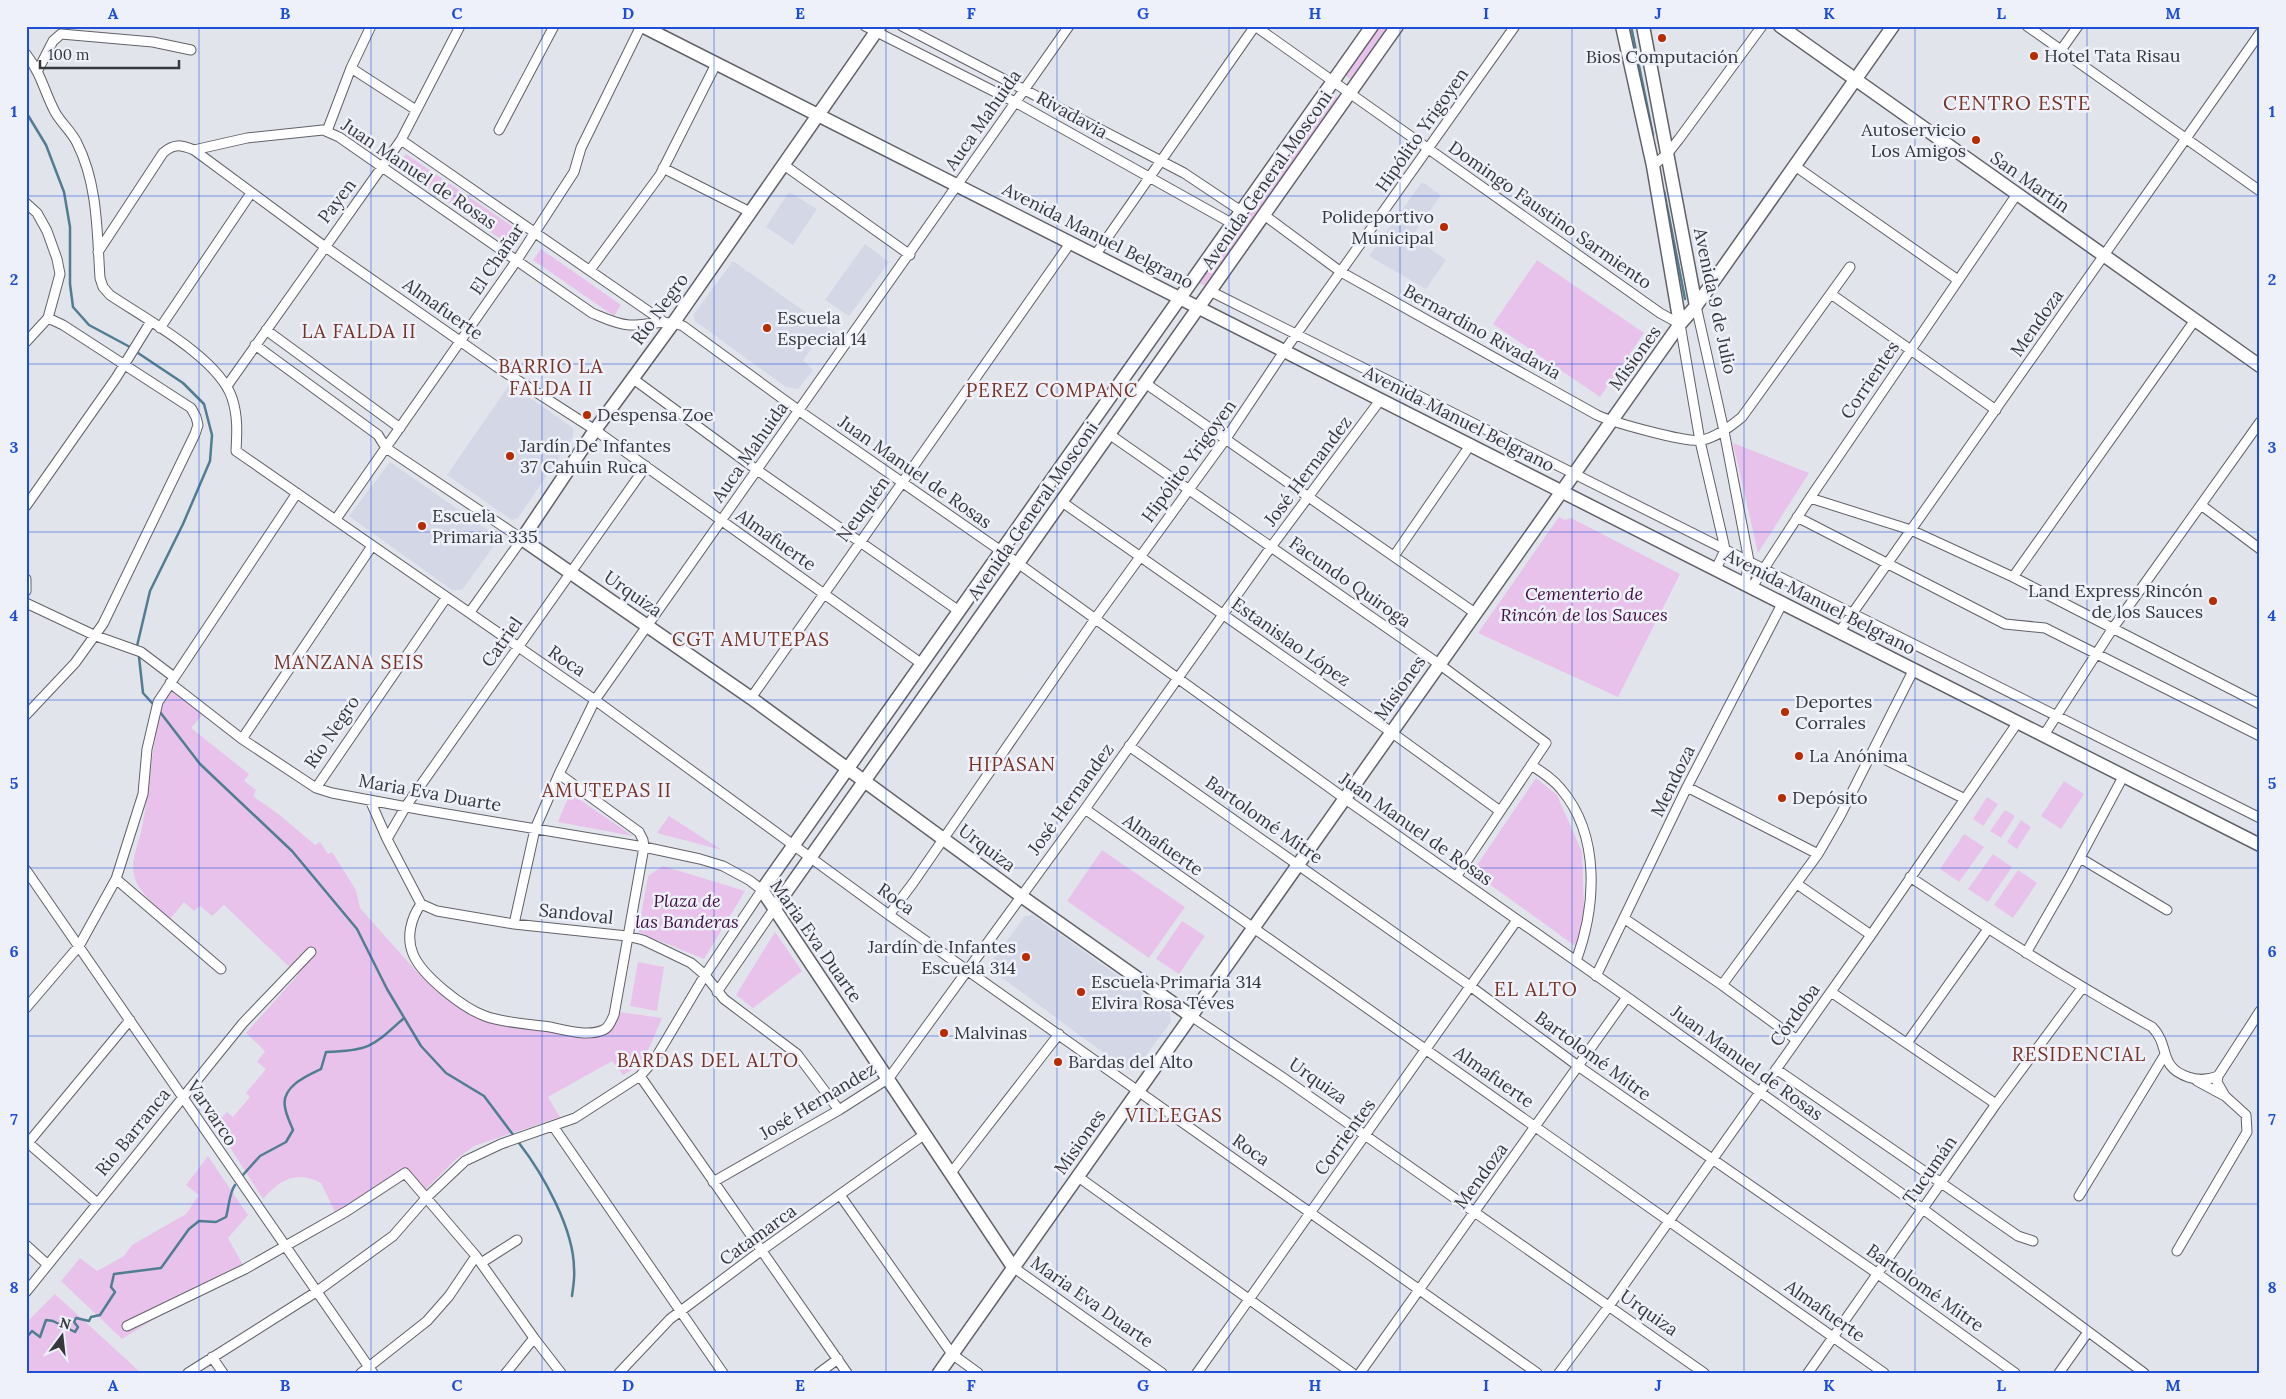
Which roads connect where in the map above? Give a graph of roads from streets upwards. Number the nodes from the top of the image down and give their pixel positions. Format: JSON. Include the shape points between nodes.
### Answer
{"nodes":[{"id":1,"x":371,"y":26,"type":"edge"},
{"id":2,"x":460,"y":26,"type":"edge"},
{"id":3,"x":554,"y":26,"type":"edge"},
{"id":4,"x":641,"y":26,"type":"edge"},
{"id":5,"x":902,"y":26,"type":"edge"},
{"id":6,"x":1070,"y":26,"type":"edge"},
{"id":7,"x":1255,"y":26,"type":"edge"},
{"id":8,"x":1372,"y":26,"type":"edge"},
{"id":9,"x":1397,"y":26,"type":"edge"},
{"id":10,"x":1515,"y":26,"type":"edge"},
{"id":11,"x":1622,"y":26,"type":"edge"},
{"id":12,"x":1643,"y":26,"type":"edge"},
{"id":13,"x":1762,"y":26,"type":"edge"},
{"id":14,"x":1780,"y":26,"type":"edge"},
{"id":15,"x":1893,"y":26,"type":"edge"},
{"id":16,"x":2027,"y":26,"type":"edge"},
{"id":17,"x":2078,"y":26,"type":"edge"},
{"id":18,"x":873,"y":28,"type":"edge"},
{"id":19,"x":2260,"y":33,"type":"edge"},
{"id":20,"x":191,"y":50,"type":"dead end"},
{"id":21,"x":2061,"y":50,"type":"junction"},
{"id":22,"x":26,"y":54,"type":"edge"},
{"id":23,"x":716,"y":64,"type":"junction"},
{"id":24,"x":351,"y":68,"type":"junction"},
{"id":25,"x":38,"y":70,"type":"junction"},
{"id":26,"x":1855,"y":79,"type":"junction"},
{"id":27,"x":1333,"y":82,"type":"junction"},
{"id":28,"x":1024,"y":90,"type":"junction"},
{"id":29,"x":1350,"y":93,"type":"junction"},
{"id":30,"x":1015,"y":102,"type":"junction"},
{"id":31,"x":416,"y":110,"type":"junction"},
{"id":32,"x":817,"y":114,"type":"junction"},
{"id":33,"x":499,"y":130,"type":"dead end"},
{"id":34,"x":327,"y":131,"type":"junction"},
{"id":35,"x":2185,"y":138,"type":"junction"},
{"id":36,"x":401,"y":140,"type":"junction"},
{"id":37,"x":1428,"y":149,"type":"junction"},
{"id":38,"x":194,"y":150,"type":"junction"},
{"id":39,"x":1668,"y":153,"type":"junction"},
{"id":40,"x":1160,"y":161,"type":"junction"},
{"id":41,"x":784,"y":165,"type":"junction"},
{"id":42,"x":1652,"y":166,"type":"junction"},
{"id":43,"x":1794,"y":166,"type":"junction"},
{"id":44,"x":382,"y":168,"type":"junction"},
{"id":45,"x":663,"y":168,"type":"junction"},
{"id":46,"x":1150,"y":176,"type":"junction"},
{"id":47,"x":958,"y":184,"type":"junction"},
{"id":48,"x":2260,"y":191,"type":"edge"},
{"id":49,"x":251,"y":193,"type":"junction"},
{"id":50,"x":2017,"y":194,"type":"junction"},
{"id":51,"x":26,"y":203,"type":"edge"},
{"id":52,"x":1242,"y":211,"type":"junction"},
{"id":53,"x":750,"y":212,"type":"junction"},
{"id":54,"x":1264,"y":215,"type":"junction"},
{"id":55,"x":1232,"y":224,"type":"junction"},
{"id":56,"x":534,"y":233,"type":"junction"},
{"id":57,"x":1071,"y":242,"type":"junction"},
{"id":58,"x":324,"y":246,"type":"junction"},
{"id":59,"x":98,"y":252,"type":"junction"},
{"id":60,"x":1096,"y":254,"type":"junction"},
{"id":61,"x":910,"y":255,"type":"junction"},
{"id":62,"x":2104,"y":255,"type":"junction"},
{"id":63,"x":517,"y":260,"type":"junction"},
{"id":64,"x":1850,"y":267,"type":"dead end"},
{"id":65,"x":590,"y":270,"type":"junction"},
{"id":66,"x":1341,"y":272,"type":"junction"},
{"id":67,"x":1958,"y":280,"type":"junction"},
{"id":68,"x":1210,"y":291,"type":"junction"},
{"id":69,"x":1830,"y":294,"type":"junction"},
{"id":70,"x":1180,"y":297,"type":"junction"},
{"id":71,"x":1696,"y":306,"type":"junction"},
{"id":72,"x":1199,"y":307,"type":"junction"},
{"id":73,"x":48,"y":318,"type":"junction"},
{"id":74,"x":2195,"y":320,"type":"junction"},
{"id":75,"x":150,"y":322,"type":"junction"},
{"id":76,"x":669,"y":322,"type":"junction"},
{"id":77,"x":1680,"y":324,"type":"junction"},
{"id":78,"x":160,"y":328,"type":"junction"},
{"id":79,"x":266,"y":330,"type":"junction"},
{"id":80,"x":1297,"y":335,"type":"junction"},
{"id":81,"x":27,"y":338,"type":"edge"},
{"id":82,"x":460,"y":341,"type":"junction"},
{"id":83,"x":255,"y":345,"type":"junction"},
{"id":84,"x":1285,"y":350,"type":"junction"},
{"id":85,"x":1910,"y":350,"type":"junction"},
{"id":86,"x":123,"y":363,"type":"junction"},
{"id":87,"x":2260,"y":366,"type":"edge"},
{"id":88,"x":632,"y":378,"type":"junction"},
{"id":89,"x":1145,"y":383,"type":"junction"},
{"id":90,"x":227,"y":386,"type":"junction"},
{"id":91,"x":1382,"y":399,"type":"junction"},
{"id":92,"x":798,"y":410,"type":"junction"},
{"id":93,"x":1996,"y":410,"type":"junction"},
{"id":94,"x":1611,"y":421,"type":"junction"},
{"id":95,"x":2260,"y":422,"type":"edge"},
{"id":96,"x":400,"y":428,"type":"junction"},
{"id":97,"x":595,"y":430,"type":"junction"},
{"id":98,"x":1724,"y":431,"type":"junction"},
{"id":99,"x":1109,"y":434,"type":"junction"},
{"id":100,"x":1225,"y":440,"type":"junction"},
{"id":101,"x":1700,"y":441,"type":"junction"},
{"id":102,"x":1471,"y":444,"type":"junction"},
{"id":103,"x":386,"y":448,"type":"junction"},
{"id":104,"x":646,"y":466,"type":"junction"},
{"id":105,"x":757,"y":470,"type":"junction"},
{"id":106,"x":1573,"y":474,"type":"junction"},
{"id":107,"x":902,"y":482,"type":"junction"},
{"id":108,"x":1189,"y":489,"type":"junction"},
{"id":109,"x":1562,"y":490,"type":"junction"},
{"id":110,"x":297,"y":493,"type":"junction"},
{"id":111,"x":1309,"y":497,"type":"junction"},
{"id":112,"x":1810,"y":498,"type":"junction"},
{"id":113,"x":1062,"y":502,"type":"junction"},
{"id":114,"x":2201,"y":504,"type":"junction"},
{"id":115,"x":26,"y":506,"type":"edge"},
{"id":116,"x":1797,"y":516,"type":"junction"},
{"id":117,"x":336,"y":519,"type":"junction"},
{"id":118,"x":721,"y":522,"type":"junction"},
{"id":119,"x":1911,"y":530,"type":"junction"},
{"id":120,"x":522,"y":539,"type":"junction"},
{"id":121,"x":860,"y":541,"type":"junction"},
{"id":122,"x":372,"y":546,"type":"junction"},
{"id":123,"x":1272,"y":547,"type":"junction"},
{"id":124,"x":2260,"y":549,"type":"edge"},
{"id":125,"x":1725,"y":550,"type":"junction"},
{"id":126,"x":1001,"y":551,"type":"junction"},
{"id":127,"x":1140,"y":556,"type":"junction"},
{"id":128,"x":1394,"y":556,"type":"junction"},
{"id":129,"x":1749,"y":561,"type":"junction"},
{"id":130,"x":1018,"y":563,"type":"junction"},
{"id":131,"x":1888,"y":563,"type":"junction"},
{"id":132,"x":1764,"y":567,"type":"junction"},
{"id":133,"x":1716,"y":569,"type":"junction"},
{"id":134,"x":570,"y":573,"type":"junction"},
{"id":135,"x":2013,"y":577,"type":"junction"},
{"id":136,"x":26,"y":579,"type":"edge"},
{"id":137,"x":1748,"y":585,"type":"junction"},
{"id":138,"x":26,"y":591,"type":"edge"},
{"id":139,"x":824,"y":593,"type":"junction"},
{"id":140,"x":446,"y":598,"type":"junction"},
{"id":141,"x":1783,"y":602,"type":"junction"},
{"id":142,"x":26,"y":603,"type":"edge"},
{"id":143,"x":470,"y":612,"type":"junction"},
{"id":144,"x":958,"y":612,"type":"junction"},
{"id":145,"x":1853,"y":612,"type":"junction"},
{"id":146,"x":1475,"y":613,"type":"junction"},
{"id":147,"x":1223,"y":615,"type":"junction"},
{"id":148,"x":1095,"y":619,"type":"junction"},
{"id":149,"x":647,"y":626,"type":"junction"},
{"id":150,"x":2113,"y":628,"type":"junction"},
{"id":151,"x":1840,"y":631,"type":"junction"},
{"id":152,"x":96,"y":636,"type":"junction"},
{"id":153,"x":518,"y":648,"type":"junction"},
{"id":154,"x":2096,"y":654,"type":"junction"},
{"id":155,"x":922,"y":664,"type":"junction"},
{"id":156,"x":1439,"y":664,"type":"junction"},
{"id":157,"x":1914,"y":669,"type":"junction"},
{"id":158,"x":1178,"y":678,"type":"junction"},
{"id":159,"x":172,"y":680,"type":"junction"},
{"id":160,"x":751,"y":698,"type":"junction"},
{"id":161,"x":595,"y":700,"type":"junction"},
{"id":162,"x":2260,"y":704,"type":"edge"},
{"id":163,"x":26,"y":715,"type":"edge"},
{"id":164,"x":2056,"y":715,"type":"junction"},
{"id":165,"x":2018,"y":722,"type":"junction"},
{"id":166,"x":1391,"y":732,"type":"junction"},
{"id":167,"x":2044,"y":735,"type":"junction"},
{"id":168,"x":2260,"y":736,"type":"edge"},
{"id":169,"x":242,"y":739,"type":"junction"},
{"id":170,"x":1129,"y":746,"type":"junction"},
{"id":171,"x":1872,"y":752,"type":"junction"},
{"id":172,"x":1531,"y":765,"type":"junction"},
{"id":173,"x":848,"y":768,"type":"junction"},
{"id":174,"x":558,"y":774,"type":"junction"},
{"id":175,"x":2124,"y":776,"type":"junction"},
{"id":176,"x":865,"y":781,"type":"junction"},
{"id":177,"x":1687,"y":787,"type":"junction"},
{"id":178,"x":316,"y":788,"type":"junction"},
{"id":179,"x":1344,"y":798,"type":"junction"},
{"id":180,"x":1965,"y":799,"type":"junction"},
{"id":181,"x":370,"y":800,"type":"junction"},
{"id":182,"x":406,"y":806,"type":"junction"},
{"id":183,"x":1085,"y":809,"type":"junction"},
{"id":184,"x":1500,"y":811,"type":"junction"},
{"id":185,"x":2260,"y":818,"type":"edge"},
{"id":186,"x":536,"y":829,"type":"junction"},
{"id":187,"x":944,"y":838,"type":"junction"},
{"id":188,"x":387,"y":839,"type":"junction"},
{"id":189,"x":793,"y":845,"type":"junction"},
{"id":190,"x":2260,"y":845,"type":"edge"},
{"id":191,"x":644,"y":847,"type":"junction"},
{"id":192,"x":1818,"y":854,"type":"junction"},
{"id":193,"x":810,"y":858,"type":"junction"},
{"id":194,"x":2080,"y":858,"type":"junction"},
{"id":195,"x":1298,"y":864,"type":"junction"},
{"id":196,"x":27,"y":872,"type":"edge"},
{"id":197,"x":1456,"y":877,"type":"junction"},
{"id":198,"x":1910,"y":877,"type":"junction"},
{"id":199,"x":116,"y":879,"type":"junction"},
{"id":200,"x":1797,"y":884,"type":"junction"},
{"id":201,"x":762,"y":890,"type":"junction"},
{"id":202,"x":1022,"y":896,"type":"junction"},
{"id":203,"x":421,"y":904,"type":"junction"},
{"id":204,"x":774,"y":909,"type":"junction"},
{"id":205,"x":2167,"y":910,"type":"dead end"},
{"id":206,"x":889,"y":915,"type":"junction"},
{"id":207,"x":1625,"y":919,"type":"junction"},
{"id":208,"x":1518,"y":920,"type":"junction"},
{"id":209,"x":514,"y":924,"type":"junction"},
{"id":210,"x":1252,"y":928,"type":"junction"},
{"id":211,"x":1988,"y":929,"type":"junction"},
{"id":212,"x":1872,"y":935,"type":"junction"},
{"id":213,"x":627,"y":936,"type":"junction"},
{"id":214,"x":80,"y":946,"type":"junction"},
{"id":215,"x":311,"y":952,"type":"dead end"},
{"id":216,"x":2026,"y":953,"type":"junction"},
{"id":217,"x":1576,"y":961,"type":"junction"},
{"id":218,"x":222,"y":969,"type":"dead end"},
{"id":219,"x":967,"y":969,"type":"junction"},
{"id":220,"x":705,"y":976,"type":"junction"},
{"id":221,"x":1596,"y":976,"type":"junction"},
{"id":222,"x":1722,"y":985,"type":"junction"},
{"id":223,"x":1470,"y":986,"type":"junction"},
{"id":224,"x":2082,"y":988,"type":"junction"},
{"id":225,"x":717,"y":992,"type":"junction"},
{"id":226,"x":1832,"y":992,"type":"junction"},
{"id":227,"x":1627,"y":997,"type":"junction"},
{"id":228,"x":26,"y":1008,"type":"edge"},
{"id":229,"x":2260,"y":1010,"type":"edge"},
{"id":230,"x":1191,"y":1016,"type":"junction"},
{"id":231,"x":130,"y":1020,"type":"junction"},
{"id":232,"x":1059,"y":1034,"type":"junction"},
{"id":233,"x":1797,"y":1040,"type":"junction"},
{"id":234,"x":1907,"y":1043,"type":"junction"},
{"id":235,"x":1427,"y":1050,"type":"junction"},
{"id":236,"x":2164,"y":1056,"type":"junction"},
{"id":237,"x":1578,"y":1066,"type":"junction"},
{"id":238,"x":1776,"y":1069,"type":"junction"},
{"id":239,"x":640,"y":1076,"type":"junction"},
{"id":240,"x":2218,"y":1076,"type":"junction"},
{"id":241,"x":889,"y":1078,"type":"junction"},
{"id":242,"x":2195,"y":1080,"type":"junction"},
{"id":243,"x":1138,"y":1091,"type":"junction"},
{"id":244,"x":1759,"y":1092,"type":"junction"},
{"id":245,"x":2225,"y":1096,"type":"junction"},
{"id":246,"x":182,"y":1097,"type":"junction"},
{"id":247,"x":1996,"y":1104,"type":"junction"},
{"id":248,"x":839,"y":1110,"type":"junction"},
{"id":249,"x":553,"y":1126,"type":"junction"},
{"id":250,"x":1536,"y":1126,"type":"junction"},
{"id":251,"x":926,"y":1134,"type":"junction"},
{"id":252,"x":1366,"y":1136,"type":"junction"},
{"id":253,"x":27,"y":1142,"type":"edge"},
{"id":254,"x":1712,"y":1159,"type":"junction"},
{"id":255,"x":951,"y":1173,"type":"junction"},
{"id":256,"x":1077,"y":1176,"type":"junction"},
{"id":257,"x":713,"y":1182,"type":"junction"},
{"id":258,"x":1942,"y":1182,"type":"junction"},
{"id":259,"x":840,"y":1195,"type":"junction"},
{"id":260,"x":2079,"y":1196,"type":"dead end"},
{"id":261,"x":427,"y":1197,"type":"junction"},
{"id":262,"x":97,"y":1203,"type":"junction"},
{"id":263,"x":1923,"y":1209,"type":"junction"},
{"id":264,"x":1311,"y":1212,"type":"junction"},
{"id":265,"x":1474,"y":1212,"type":"junction"},
{"id":266,"x":1669,"y":1222,"type":"junction"},
{"id":267,"x":517,"y":1240,"type":"dead end"},
{"id":268,"x":2033,"y":1241,"type":"dead end"},
{"id":269,"x":26,"y":1245,"type":"edge"},
{"id":270,"x":284,"y":1246,"type":"junction"},
{"id":271,"x":762,"y":1250,"type":"junction"},
{"id":272,"x":2177,"y":1251,"type":"dead end"},
{"id":273,"x":479,"y":1259,"type":"junction"},
{"id":274,"x":48,"y":1265,"type":"junction"},
{"id":275,"x":1012,"y":1267,"type":"junction"},
{"id":276,"x":1878,"y":1274,"type":"junction"},
{"id":277,"x":1420,"y":1288,"type":"junction"},
{"id":278,"x":26,"y":1292,"type":"edge"},
{"id":279,"x":316,"y":1292,"type":"junction"},
{"id":280,"x":1249,"y":1300,"type":"junction"},
{"id":281,"x":1609,"y":1306,"type":"junction"},
{"id":282,"x":680,"y":1312,"type":"junction"},
{"id":283,"x":127,"y":1326,"type":"dead end"},
{"id":284,"x":2088,"y":1332,"type":"junction"},
{"id":285,"x":1833,"y":1336,"type":"junction"},
{"id":286,"x":534,"y":1338,"type":"junction"},
{"id":287,"x":952,"y":1354,"type":"junction"},
{"id":288,"x":212,"y":1358,"type":"junction"},
{"id":289,"x":838,"y":1359,"type":"junction"},
{"id":290,"x":368,"y":1371,"type":"edge"},
{"id":291,"x":188,"y":1373,"type":"edge"},
{"id":292,"x":223,"y":1373,"type":"edge"},
{"id":293,"x":506,"y":1373,"type":"edge"},
{"id":294,"x":561,"y":1373,"type":"edge"},
{"id":295,"x":618,"y":1373,"type":"edge"},
{"id":296,"x":723,"y":1373,"type":"edge"},
{"id":297,"x":819,"y":1373,"type":"edge"},
{"id":298,"x":847,"y":1373,"type":"edge"},
{"id":299,"x":939,"y":1373,"type":"edge"},
{"id":300,"x":978,"y":1373,"type":"edge"},
{"id":301,"x":1162,"y":1373,"type":"edge"},
{"id":302,"x":1197,"y":1373,"type":"edge"},
{"id":303,"x":1352,"y":1373,"type":"edge"},
{"id":304,"x":1360,"y":1373,"type":"edge"},
{"id":305,"x":1538,"y":1373,"type":"edge"},
{"id":306,"x":1559,"y":1373,"type":"edge"},
{"id":307,"x":1704,"y":1373,"type":"edge"},
{"id":308,"x":1808,"y":1373,"type":"edge"},
{"id":309,"x":1884,"y":1373,"type":"edge"},
{"id":310,"x":2016,"y":1373,"type":"edge"},
{"id":311,"x":2059,"y":1373,"type":"edge"},
{"id":312,"x":2144,"y":1373,"type":"edge"}],
"edges":[{"from":1,"to":24,"type":"street"},
{"from":2,"to":31,"type":"street","name":"Payen"},
{"from":3,"to":33,"type":"street"},
{"from":4,"to":23,"type":"street","name":"Avenida Manuel Belgrano"},
{"from":4,"to":56,"type":"street","name":"El Chañar","via":[[581,148],[574,172]]},
{"from":5,"to":28,"type":"street","name":"Rivadavia"},
{"from":6,"to":28,"type":"street","name":"Auca Mahuida"},
{"from":7,"to":27,"type":"street","name":"Domingo Faustino Sarmiento"},
{"from":7,"to":40,"type":"street"},
{"from":8,"to":27,"type":"street","name":"Avenida General Mosconi"},
{"from":9,"to":29,"type":"street","name":"Avenida General Mosconi"},
{"from":10,"to":37,"type":"street","name":"Hipólito Yrigoyen"},
{"from":11,"to":42,"type":"street","name":"Avenida 9 de Julio"},
{"from":12,"to":39,"type":"street","name":"Avenida 9 de Julio"},
{"from":13,"to":39,"type":"street"},
{"from":14,"to":26,"type":"street","name":"San Martín"},
{"from":15,"to":26,"type":"street","name":"Misiones"},
{"from":16,"to":21,"type":"street"},
{"from":17,"to":21,"type":"street"},
{"from":18,"to":30,"type":"street","name":"Rivadavia"},
{"from":18,"to":32,"type":"street","name":"Río Negro"},
{"from":19,"to":35,"type":"street","name":"Mendoza"},
{"from":20,"to":25,"type":"street","via":[[153,42],[61,34],[53,41]]},
{"from":21,"to":35,"type":"street"},
{"from":22,"to":25,"type":"street"},
{"from":23,"to":32,"type":"street","name":"Avenida Manuel Belgrano"},
{"from":23,"to":45,"type":"street"},
{"from":24,"to":31,"type":"street"},
{"from":24,"to":34,"type":"street"},
{"from":25,"to":59,"type":"street","via":[[55,113],[76,141],[87,165],[95,207]]},
{"from":26,"to":43,"type":"street","name":"Misiones"},
{"from":26,"to":50,"type":"street","name":"San Martín"},
{"from":27,"to":29,"type":"street","name":"Domingo Faustino Sarmiento"},
{"from":27,"to":52,"type":"street","name":"Avenida General Mosconi"},
{"from":28,"to":30,"type":"street","name":"Auca Mahuida"},
{"from":28,"to":40,"type":"street","name":"Rivadavia"},
{"from":29,"to":37,"type":"street","name":"Domingo Faustino Sarmiento"},
{"from":29,"to":54,"type":"street","name":"Avenida General Mosconi"},
{"from":30,"to":46,"type":"street","name":"Rivadavia"},
{"from":30,"to":47,"type":"street","name":"Auca Mahuida"},
{"from":31,"to":36,"type":"street","name":"Payen"},
{"from":32,"to":41,"type":"street","name":"Río Negro"},
{"from":32,"to":47,"type":"street","name":"Avenida Manuel Belgrano"},
{"from":34,"to":38,"type":"street","name":"Juan Manuel de Rosas","via":[[247,138]]},
{"from":34,"to":44,"type":"street","name":"Juan Manuel de Rosas"},
{"from":35,"to":48,"type":"street"},
{"from":35,"to":62,"type":"street","name":"Mendoza"},
{"from":36,"to":44,"type":"street","name":"Payen"},
{"from":36,"to":56,"type":"street","name":"Juan Manuel de Rosas"},
{"from":37,"to":66,"type":"street","name":"Hipólito Yrigoyen"},
{"from":37,"to":77,"type":"street","name":"Domingo Faustino Sarmiento"},
{"from":38,"to":49,"type":"street","name":"Almafuerte"},
{"from":38,"to":59,"type":"street","via":[[180,145],[171,146],[163,153]]},
{"from":39,"to":42,"type":"street"},
{"from":39,"to":71,"type":"street","name":"Avenida 9 de Julio"},
{"from":40,"to":46,"type":"street"},
{"from":40,"to":52,"type":"street","name":"Rivadavia","via":[[1184,172]]},
{"from":41,"to":53,"type":"street","name":"Río Negro"},
{"from":41,"to":61,"type":"street"},
{"from":42,"to":77,"type":"street","name":"Avenida 9 de Julio"},
{"from":43,"to":67,"type":"street"},
{"from":43,"to":71,"type":"street","name":"Misiones"},
{"from":44,"to":58,"type":"street","name":"Payen"},
{"from":44,"to":63,"type":"street","name":"Juan Manuel de Rosas"},
{"from":45,"to":53,"type":"street"},
{"from":45,"to":65,"type":"street"},
{"from":46,"to":55,"type":"street","name":"Rivadavia"},
{"from":46,"to":60,"type":"street"},
{"from":47,"to":57,"type":"street","name":"Avenida Manuel Belgrano"},
{"from":47,"to":61,"type":"street","name":"Auca Mahuida"},
{"from":49,"to":58,"type":"street","name":"Almafuerte"},
{"from":49,"to":78,"type":"street"},
{"from":50,"to":62,"type":"street","name":"San Martín"},
{"from":50,"to":67,"type":"street","name":"Corrientes"},
{"from":51,"to":73,"type":"street","via":[[37,213],[60,274]]},
{"from":52,"to":55,"type":"street","name":"Avenida General Mosconi"},
{"from":53,"to":76,"type":"street","name":"Río Negro"},
{"from":54,"to":66,"type":"street","name":"Bernardino Rivadavia"},
{"from":54,"to":68,"type":"street","name":"Avenida General Mosconi"},
{"from":55,"to":70,"type":"street","name":"Avenida General Mosconi"},
{"from":56,"to":63,"type":"street","name":"El Chañar"},
{"from":56,"to":65,"type":"street","name":"Juan Manuel de Rosas"},
{"from":57,"to":60,"type":"street","name":"Avenida Manuel Belgrano"},
{"from":57,"to":107,"type":"street","name":"Neuquén"},
{"from":58,"to":79,"type":"street","name":"Payen"},
{"from":58,"to":82,"type":"street","name":"Almafuerte"},
{"from":59,"to":75,"type":"street","via":[[103,287]]},
{"from":60,"to":70,"type":"street","name":"Avenida Manuel Belgrano"},
{"from":61,"to":92,"type":"street","name":"Auca Mahuida"},
{"from":62,"to":74,"type":"street","name":"San Martín"},
{"from":62,"to":93,"type":"street","name":"Mendoza"},
{"from":63,"to":76,"type":"street","name":"Juan Manuel de Rosas","via":[[592,313],[608,320],[628,325]]},
{"from":63,"to":82,"type":"street","name":"El Chañar"},
{"from":64,"to":69,"type":"street"},
{"from":65,"to":76,"type":"street","name":"Juan Manuel de Rosas"},
{"from":66,"to":80,"type":"street","name":"Hipólito Yrigoyen"},
{"from":66,"to":94,"type":"street","name":"Bernardino Rivadavia"},
{"from":67,"to":85,"type":"street","name":"Corrientes"},
{"from":68,"to":72,"type":"street","name":"Avenida General Mosconi"},
{"from":68,"to":80,"type":"street"},
{"from":69,"to":85,"type":"street"},
{"from":69,"to":98,"type":"street","via":[[1742,416]]},
{"from":70,"to":72,"type":"street","name":"Avenida Manuel Belgrano"},
{"from":70,"to":126,"type":"street","name":"Avenida General Mosconi"},
{"from":71,"to":77,"type":"street","name":"Misiones"},
{"from":71,"to":98,"type":"street","name":"Avenida 9 de Julio"},
{"from":72,"to":84,"type":"street","name":"Avenida Manuel Belgrano"},
{"from":72,"to":89,"type":"street","name":"Avenida General Mosconi"},
{"from":73,"to":81,"type":"street"},
{"from":73,"to":86,"type":"street"},
{"from":74,"to":87,"type":"street","name":"San Martín"},
{"from":74,"to":135,"type":"street"},
{"from":75,"to":78,"type":"street"},
{"from":75,"to":86,"type":"street"},
{"from":76,"to":88,"type":"street","name":"Río Negro"},
{"from":76,"to":92,"type":"street","name":"Juan Manuel de Rosas","via":[[683,326]]},
{"from":77,"to":94,"type":"street","name":"Misiones"},
{"from":77,"to":101,"type":"street","name":"Avenida 9 de Julio"},
{"from":78,"to":90,"type":"street","via":[[193,351]]},
{"from":79,"to":83,"type":"street","name":"Payen"},
{"from":79,"to":96,"type":"street"},
{"from":80,"to":84,"type":"street","name":"Hipólito Yrigoyen"},
{"from":80,"to":106,"type":"street"},
{"from":82,"to":96,"type":"street","name":"El Chañar"},
{"from":82,"to":97,"type":"street","name":"Almafuerte"},
{"from":83,"to":90,"type":"street","name":"Payen"},
{"from":83,"to":103,"type":"street","name":"Urquiza","via":[[378,435]]},
{"from":84,"to":91,"type":"street","name":"Avenida Manuel Belgrano"},
{"from":84,"to":100,"type":"street","name":"Hipólito Yrigoyen"},
{"from":85,"to":93,"type":"street"},
{"from":85,"to":112,"type":"street","name":"Corrientes"},
{"from":86,"to":115,"type":"street","via":[[116,378]]},
{"from":86,"to":152,"type":"street","via":[[191,408],[198,425],[183,462]]},
{"from":88,"to":97,"type":"street","name":"Río Negro"},
{"from":88,"to":105,"type":"street"},
{"from":89,"to":99,"type":"street","name":"Avenida General Mosconi"},
{"from":89,"to":100,"type":"street"},
{"from":90,"to":110,"type":"street","name":"Roca","via":[[237,416],[236,451]]},
{"from":91,"to":102,"type":"street","name":"Avenida Manuel Belgrano"},
{"from":91,"to":111,"type":"street","name":"José Hernandez"},
{"from":92,"to":105,"type":"street","name":"Auca Mahuida"},
{"from":92,"to":107,"type":"street","name":"Juan Manuel de Rosas"},
{"from":93,"to":119,"type":"street","name":"Mendoza"},
{"from":94,"to":101,"type":"street","name":"Bernardino Rivadavia"},
{"from":94,"to":106,"type":"street","name":"Misiones"},
{"from":95,"to":114,"type":"street"},
{"from":96,"to":103,"type":"street","name":"El Chañar"},
{"from":97,"to":104,"type":"street","name":"Almafuerte"},
{"from":97,"to":120,"type":"street","name":"Río Negro"},
{"from":98,"to":101,"type":"street"},
{"from":98,"to":129,"type":"street","name":"Avenida 9 de Julio"},
{"from":99,"to":108,"type":"street","name":"Facundo Quiroga"},
{"from":99,"to":113,"type":"street","name":"Avenida General Mosconi"},
{"from":100,"to":108,"type":"street","name":"Hipólito Yrigoyen"},
{"from":100,"to":111,"type":"street"},
{"from":101,"to":125,"type":"street","name":"Avenida 9 de Julio"},
{"from":102,"to":109,"type":"street","name":"Avenida Manuel Belgrano"},
{"from":102,"to":128,"type":"street"},
{"from":103,"to":117,"type":"street","name":"El Chañar"},
{"from":103,"to":120,"type":"street","name":"Urquiza"},
{"from":104,"to":118,"type":"street","name":"Almafuerte"},
{"from":104,"to":134,"type":"street","name":"Catriel"},
{"from":105,"to":118,"type":"street","name":"Auca Mahuida"},
{"from":105,"to":121,"type":"street"},
{"from":106,"to":109,"type":"street","name":"Misiones"},
{"from":106,"to":125,"type":"street"},
{"from":107,"to":121,"type":"street","name":"Neuquén"},
{"from":107,"to":126,"type":"street","name":"Juan Manuel de Rosas"},
{"from":108,"to":123,"type":"street","name":"Facundo Quiroga"},
{"from":108,"to":127,"type":"street","name":"Hipólito Yrigoyen"},
{"from":109,"to":133,"type":"street","name":"Avenida Manuel Belgrano"},
{"from":109,"to":146,"type":"street","name":"Misiones"},
{"from":110,"to":117,"type":"street","name":"Roca"},
{"from":110,"to":159,"type":"street"},
{"from":111,"to":123,"type":"street","name":"José Hernandez"},
{"from":111,"to":128,"type":"street"},
{"from":112,"to":116,"type":"street","name":"Corrientes"},
{"from":112,"to":119,"type":"street"},
{"from":113,"to":127,"type":"street","name":"Estanislao López"},
{"from":113,"to":130,"type":"street","name":"Avenida General Mosconi"},
{"from":114,"to":124,"type":"street"},
{"from":114,"to":150,"type":"street"},
{"from":116,"to":131,"type":"street"},
{"from":116,"to":132,"type":"street","name":"Corrientes"},
{"from":117,"to":122,"type":"street","name":"Roca"},
{"from":118,"to":139,"type":"street","name":"Almafuerte"},
{"from":118,"to":149,"type":"street","name":"Auca Mahuida"},
{"from":119,"to":131,"type":"street","name":"Mendoza"},
{"from":119,"to":135,"type":"street"},
{"from":120,"to":134,"type":"street","name":"Urquiza"},
{"from":120,"to":143,"type":"street","name":"Río Negro"},
{"from":121,"to":139,"type":"street","name":"Neuquén"},
{"from":121,"to":144,"type":"street"},
{"from":122,"to":140,"type":"street","name":"Roca"},
{"from":122,"to":169,"type":"street"},
{"from":123,"to":147,"type":"street","name":"José Hernandez"},
{"from":123,"to":156,"type":"street","name":"Facundo Quiroga"},
{"from":125,"to":129,"type":"street"},
{"from":125,"to":133,"type":"street"},
{"from":126,"to":130,"type":"street","name":"Juan Manuel de Rosas"},
{"from":126,"to":144,"type":"street","name":"Avenida General Mosconi"},
{"from":127,"to":147,"type":"street","name":"Estanislao López"},
{"from":127,"to":148,"type":"street","name":"Hipólito Yrigoyen"},
{"from":128,"to":146,"type":"street"},
{"from":129,"to":132,"type":"street"},
{"from":129,"to":137,"type":"street","name":"Avenida 9 de Julio"},
{"from":130,"to":148,"type":"street","name":"Juan Manuel de Rosas"},
{"from":130,"to":176,"type":"street","name":"Avenida General Mosconi"},
{"from":131,"to":145,"type":"street","name":"Mendoza"},
{"from":131,"to":154,"type":"street","via":[[2006,624],[2045,628]]},
{"from":132,"to":137,"type":"street","name":"Corrientes"},
{"from":132,"to":145,"type":"street"},
{"from":133,"to":137,"type":"street","name":"Avenida Manuel Belgrano"},
{"from":134,"to":149,"type":"street","name":"Urquiza"},
{"from":134,"to":153,"type":"street","name":"Catriel"},
{"from":135,"to":150,"type":"street"},
{"from":136,"to":138,"type":"street"},
{"from":137,"to":141,"type":"street","name":"Avenida Manuel Belgrano"},
{"from":139,"to":155,"type":"street","name":"Almafuerte"},
{"from":139,"to":160,"type":"street","name":"Neuquén"},
{"from":140,"to":143,"type":"street","name":"Roca"},
{"from":140,"to":178,"type":"street","name":"Río Negro"},
{"from":141,"to":151,"type":"street","name":"Avenida Manuel Belgrano"},
{"from":141,"to":177,"type":"street","name":"Mendoza"},
{"from":142,"to":152,"type":"street","name":"Maria Eva Duarte"},
{"from":143,"to":153,"type":"street","name":"Roca"},
{"from":144,"to":155,"type":"street","name":"Avenida General Mosconi"},
{"from":145,"to":151,"type":"street","name":"Mendoza"},
{"from":145,"to":164,"type":"street"},
{"from":146,"to":156,"type":"street","name":"Misiones"},
{"from":147,"to":158,"type":"street","name":"José Hernandez"},
{"from":147,"to":166,"type":"street","name":"Estanislao López"},
{"from":148,"to":158,"type":"street","name":"Juan Manuel de Rosas"},
{"from":148,"to":187,"type":"street","name":"Hipólito Yrigoyen"},
{"from":149,"to":160,"type":"street","name":"Urquiza"},
{"from":149,"to":161,"type":"street","name":"Auca Mahuida"},
{"from":150,"to":154,"type":"street"},
{"from":150,"to":162,"type":"street"},
{"from":151,"to":157,"type":"street","name":"Avenida Manuel Belgrano"},
{"from":152,"to":159,"type":"street","name":"Maria Eva Duarte","via":[[141,652]]},
{"from":152,"to":163,"type":"street"},
{"from":153,"to":161,"type":"street","name":"Roca"},
{"from":153,"to":182,"type":"street","name":"Catriel"},
{"from":154,"to":164,"type":"street"},
{"from":154,"to":168,"type":"street"},
{"from":155,"to":173,"type":"street","name":"Avenida General Mosconi"},
{"from":156,"to":166,"type":"street","name":"Misiones"},
{"from":156,"to":172,"type":"street","name":"Facundo Quiroga","via":[[1546,743]]},
{"from":157,"to":165,"type":"street","name":"Avenida Manuel Belgrano"},
{"from":157,"to":171,"type":"street"},
{"from":158,"to":170,"type":"street","name":"José Hernandez"},
{"from":158,"to":179,"type":"street","name":"Juan Manuel de Rosas"},
{"from":159,"to":169,"type":"street","name":"Maria Eva Duarte"},
{"from":159,"to":199,"type":"street","via":[[158,702],[147,749],[143,794]]},
{"from":160,"to":173,"type":"street","name":"Urquiza"},
{"from":161,"to":174,"type":"street","name":"Auca Mahuida"},
{"from":161,"to":189,"type":"street","name":"Roca"},
{"from":164,"to":167,"type":"street"},
{"from":164,"to":185,"type":"street"},
{"from":165,"to":167,"type":"street","name":"Avenida Manuel Belgrano"},
{"from":165,"to":180,"type":"street","name":"Córdoba"},
{"from":166,"to":179,"type":"street","name":"Misiones"},
{"from":166,"to":184,"type":"street","name":"Estanislao López"},
{"from":167,"to":175,"type":"street","name":"Avenida Manuel Belgrano"},
{"from":169,"to":178,"type":"street","name":"Maria Eva Duarte"},
{"from":170,"to":183,"type":"street","name":"José Hernandez"},
{"from":170,"to":195,"type":"street","name":"Bartolomé Mitre"},
{"from":171,"to":180,"type":"street"},
{"from":171,"to":192,"type":"street"},
{"from":172,"to":184,"type":"street"},
{"from":172,"to":217,"type":"street","via":[[1563,790],[1589,849],[1590,906]]},
{"from":173,"to":176,"type":"street","name":"Urquiza"},
{"from":173,"to":189,"type":"street","name":"Avenida General Mosconi"},
{"from":174,"to":186,"type":"street","name":"Auca Mahuida"},
{"from":174,"to":191,"type":"street","via":[[639,832]]},
{"from":175,"to":190,"type":"street","name":"Avenida Manuel Belgrano"},
{"from":175,"to":194,"type":"street"},
{"from":176,"to":187,"type":"street","name":"Urquiza"},
{"from":176,"to":193,"type":"street","name":"Avenida General Mosconi"},
{"from":177,"to":192,"type":"street"},
{"from":177,"to":207,"type":"street","name":"Mendoza"},
{"from":178,"to":181,"type":"street","name":"Maria Eva Duarte"},
{"from":179,"to":195,"type":"street","name":"Misiones"},
{"from":179,"to":197,"type":"street","name":"Juan Manuel de Rosas"},
{"from":180,"to":198,"type":"street","name":"Córdoba"},
{"from":181,"to":182,"type":"street","name":"Maria Eva Duarte"},
{"from":181,"to":188,"type":"street"},
{"from":182,"to":186,"type":"street","name":"Maria Eva Duarte"},
{"from":182,"to":188,"type":"street","name":"Catriel"},
{"from":183,"to":202,"type":"street","name":"José Hernandez"},
{"from":183,"to":210,"type":"street","name":"Almafuerte"},
{"from":184,"to":197,"type":"street"},
{"from":186,"to":191,"type":"street","name":"Maria Eva Duarte"},
{"from":186,"to":209,"type":"street","name":"Auca Mahuida"},
{"from":187,"to":202,"type":"street","name":"Urquiza"},
{"from":187,"to":206,"type":"street","name":"Hipólito Yrigoyen"},
{"from":188,"to":203,"type":"street"},
{"from":189,"to":193,"type":"street","name":"Roca"},
{"from":189,"to":201,"type":"street","name":"Avenida General Mosconi"},
{"from":191,"to":201,"type":"street","name":"Maria Eva Duarte","via":[[723,866]]},
{"from":191,"to":213,"type":"street"},
{"from":192,"to":200,"type":"street"},
{"from":193,"to":204,"type":"street","name":"Avenida General Mosconi"},
{"from":193,"to":206,"type":"street","name":"Roca"},
{"from":194,"to":205,"type":"street"},
{"from":194,"to":216,"type":"street"},
{"from":195,"to":210,"type":"street","name":"Misiones"},
{"from":195,"to":223,"type":"street","name":"Bartolomé Mitre"},
{"from":196,"to":214,"type":"street","name":"Varvarco"},
{"from":197,"to":208,"type":"street","name":"Juan Manuel de Rosas"},
{"from":198,"to":211,"type":"street"},
{"from":198,"to":212,"type":"street","name":"Córdoba"},
{"from":199,"to":214,"type":"street"},
{"from":199,"to":218,"type":"street"},
{"from":200,"to":212,"type":"street"},
{"from":200,"to":222,"type":"street"},
{"from":201,"to":204,"type":"street","name":"Maria Eva Duarte"},
{"from":201,"to":220,"type":"street","name":"Avenida General Mosconi"},
{"from":202,"to":219,"type":"street","name":"José Hernandez"},
{"from":202,"to":230,"type":"street","name":"Urquiza"},
{"from":203,"to":209,"type":"street","name":"Sandoval","via":[[437,911]]},
{"from":203,"to":213,"type":"street","via":[[413,914],[409,930],[413,954],[447,992],[486,1016],[579,1032],[604,1030],[610,1025]]},
{"from":204,"to":225,"type":"street","name":"Avenida General Mosconi"},
{"from":204,"to":241,"type":"street","name":"Maria Eva Duarte"},
{"from":206,"to":219,"type":"street","name":"Roca"},
{"from":207,"to":221,"type":"street","name":"Mendoza"},
{"from":207,"to":222,"type":"street"},
{"from":208,"to":217,"type":"street","name":"Juan Manuel de Rosas"},
{"from":208,"to":223,"type":"street","name":"Corrientes"},
{"from":209,"to":213,"type":"street","name":"Sandoval"},
{"from":210,"to":230,"type":"street","name":"Misiones"},
{"from":210,"to":235,"type":"street","name":"Almafuerte"},
{"from":211,"to":216,"type":"street"},
{"from":211,"to":234,"type":"street"},
{"from":212,"to":226,"type":"street","name":"Córdoba"},
{"from":213,"to":220,"type":"street","name":"Sandoval","via":[[678,956]]},
{"from":214,"to":228,"type":"street"},
{"from":214,"to":231,"type":"street","name":"Varvarco"},
{"from":215,"to":246,"type":"street","name":"Rio Barranca","via":[[243,1023]]},
{"from":216,"to":224,"type":"street"},
{"from":217,"to":221,"type":"street","name":"Juan Manuel de Rosas"},
{"from":219,"to":232,"type":"street","name":"Roca"},
{"from":219,"to":241,"type":"street","name":"José Hernandez"},
{"from":220,"to":225,"type":"street","name":"Sandoval"},
{"from":220,"to":239,"type":"street","name":"Avenida General Mosconi","via":[[655,1059]]},
{"from":221,"to":227,"type":"street","name":"Juan Manuel de Rosas"},
{"from":222,"to":233,"type":"street"},
{"from":223,"to":235,"type":"street","name":"Corrientes"},
{"from":223,"to":237,"type":"street","name":"Bartolomé Mitre"},
{"from":224,"to":236,"type":"street","via":[[2152,1027],[2160,1034]]},
{"from":224,"to":247,"type":"street","name":"Tucumán"},
{"from":225,"to":248,"type":"street","name":"Sandoval","via":[[797,1054]]},
{"from":226,"to":233,"type":"street","name":"Córdoba"},
{"from":226,"to":234,"type":"street"},
{"from":227,"to":237,"type":"street","name":"Mendoza"},
{"from":227,"to":244,"type":"street","name":"Juan Manuel de Rosas"},
{"from":229,"to":240,"type":"street"},
{"from":230,"to":243,"type":"street","name":"Misiones"},
{"from":230,"to":252,"type":"street","name":"Urquiza"},
{"from":231,"to":246,"type":"street","name":"Varvarco"},
{"from":231,"to":253,"type":"street"},
{"from":232,"to":243,"type":"street","name":"Roca"},
{"from":232,"to":255,"type":"street"},
{"from":233,"to":238,"type":"street","name":"Córdoba"},
{"from":234,"to":247,"type":"street"},
{"from":235,"to":250,"type":"street","name":"Almafuerte"},
{"from":235,"to":252,"type":"street","name":"Corrientes"},
{"from":236,"to":242,"type":"street","via":[[2177,1073]]},
{"from":236,"to":260,"type":"street"},
{"from":237,"to":250,"type":"street","name":"Mendoza"},
{"from":237,"to":254,"type":"street","name":"Bartolomé Mitre"},
{"from":238,"to":244,"type":"street","name":"Córdoba"},
{"from":238,"to":258,"type":"street"},
{"from":239,"to":249,"type":"street","name":"Avenida General Mosconi","via":[[575,1118]]},
{"from":239,"to":257,"type":"street"},
{"from":240,"to":242,"type":"street"},
{"from":240,"to":245,"type":"street","via":[[2217,1082]]},
{"from":241,"to":248,"type":"street","name":"José Hernandez"},
{"from":241,"to":251,"type":"street","name":"Maria Eva Duarte"},
{"from":242,"to":245,"type":"street"},
{"from":243,"to":256,"type":"street","name":"Misiones"},
{"from":243,"to":264,"type":"street","name":"Roca"},
{"from":244,"to":254,"type":"street","name":"Córdoba"},
{"from":244,"to":263,"type":"street","name":"Juan Manuel de Rosas"},
{"from":245,"to":272,"type":"street","via":[[2246,1115],[2247,1132]]},
{"from":246,"to":262,"type":"street","name":"Rio Barranca"},
{"from":246,"to":270,"type":"street","name":"Varvarco"},
{"from":247,"to":258,"type":"street","name":"Tucumán"},
{"from":248,"to":257,"type":"street","name":"José Hernandez"},
{"from":249,"to":261,"type":"street","name":"Avenida General Mosconi","via":[[501,1144],[465,1162]]},
{"from":249,"to":282,"type":"street"},
{"from":250,"to":265,"type":"street","name":"Mendoza"},
{"from":250,"to":266,"type":"street","name":"Almafuerte"},
{"from":251,"to":255,"type":"street","name":"Maria Eva Duarte"},
{"from":251,"to":259,"type":"street","name":"Catamarca"},
{"from":252,"to":264,"type":"street","name":"Corrientes"},
{"from":252,"to":265,"type":"street","name":"Urquiza"},
{"from":253,"to":262,"type":"street"},
{"from":254,"to":266,"type":"street","name":"Córdoba"},
{"from":254,"to":276,"type":"street","name":"Bartolomé Mitre"},
{"from":255,"to":275,"type":"street","name":"Maria Eva Duarte"},
{"from":256,"to":275,"type":"street","name":"Misiones"},
{"from":256,"to":280,"type":"street"},
{"from":257,"to":271,"type":"street"},
{"from":258,"to":263,"type":"street","name":"Tucumán"},
{"from":258,"to":268,"type":"street","via":[[2018,1236]]},
{"from":259,"to":271,"type":"street","name":"Catamarca"},
{"from":259,"to":287,"type":"street"},
{"from":261,"to":270,"type":"street","via":[[405,1173],[347,1211]]},
{"from":261,"to":273,"type":"street"},
{"from":261,"to":279,"type":"street","name":"Avenida General Mosconi","via":[[392,1236]]},
{"from":262,"to":274,"type":"street","name":"Rio Barranca"},
{"from":263,"to":276,"type":"street","name":"Tucumán"},
{"from":263,"to":284,"type":"street","name":"Juan Manuel de Rosas"},
{"from":264,"to":277,"type":"street","name":"Roca"},
{"from":264,"to":280,"type":"street","name":"Corrientes"},
{"from":265,"to":277,"type":"street","name":"Mendoza"},
{"from":265,"to":281,"type":"street","name":"Urquiza"},
{"from":266,"to":281,"type":"street","name":"Córdoba"},
{"from":266,"to":285,"type":"street","name":"Almafuerte"},
{"from":267,"to":273,"type":"street"},
{"from":269,"to":274,"type":"street"},
{"from":270,"to":279,"type":"street","name":"Varvarco"},
{"from":270,"to":283,"type":"street","via":[[245,1269]]},
{"from":271,"to":282,"type":"street","name":"Catamarca"},
{"from":271,"to":289,"type":"street"},
{"from":273,"to":286,"type":"street"},
{"from":273,"to":290,"type":"street","via":[[427,1321]]},
{"from":274,"to":278,"type":"street","name":"Rio Barranca"},
{"from":275,"to":287,"type":"street","name":"Misiones"},
{"from":275,"to":301,"type":"street","name":"Maria Eva Duarte"},
{"from":276,"to":285,"type":"street","name":"Tucumán"},
{"from":276,"to":310,"type":"street","name":"Bartolomé Mitre"},
{"from":277,"to":304,"type":"street","name":"Mendoza"},
{"from":277,"to":305,"type":"street","name":"Roca"},
{"from":279,"to":288,"type":"street","name":"Avenida General Mosconi"},
{"from":279,"to":290,"type":"street","name":"Varvarco"},
{"from":280,"to":302,"type":"street","name":"Corrientes"},
{"from":280,"to":303,"type":"street"},
{"from":281,"to":306,"type":"street","name":"Córdoba"},
{"from":281,"to":307,"type":"street","name":"Urquiza"},
{"from":282,"to":295,"type":"street","name":"Catamarca","via":[[661,1327]]},
{"from":282,"to":296,"type":"street"},
{"from":284,"to":311,"type":"street"},
{"from":284,"to":312,"type":"street","name":"Juan Manuel de Rosas"},
{"from":285,"to":308,"type":"street","name":"Tucumán"},
{"from":285,"to":309,"type":"street","name":"Almafuerte"},
{"from":286,"to":293,"type":"street"},
{"from":286,"to":294,"type":"street"},
{"from":287,"to":299,"type":"street","name":"Misiones"},
{"from":287,"to":300,"type":"street"},
{"from":288,"to":291,"type":"street","name":"Avenida General Mosconi"},
{"from":288,"to":292,"type":"street"},
{"from":289,"to":297,"type":"street"},
{"from":289,"to":298,"type":"street"}]}
